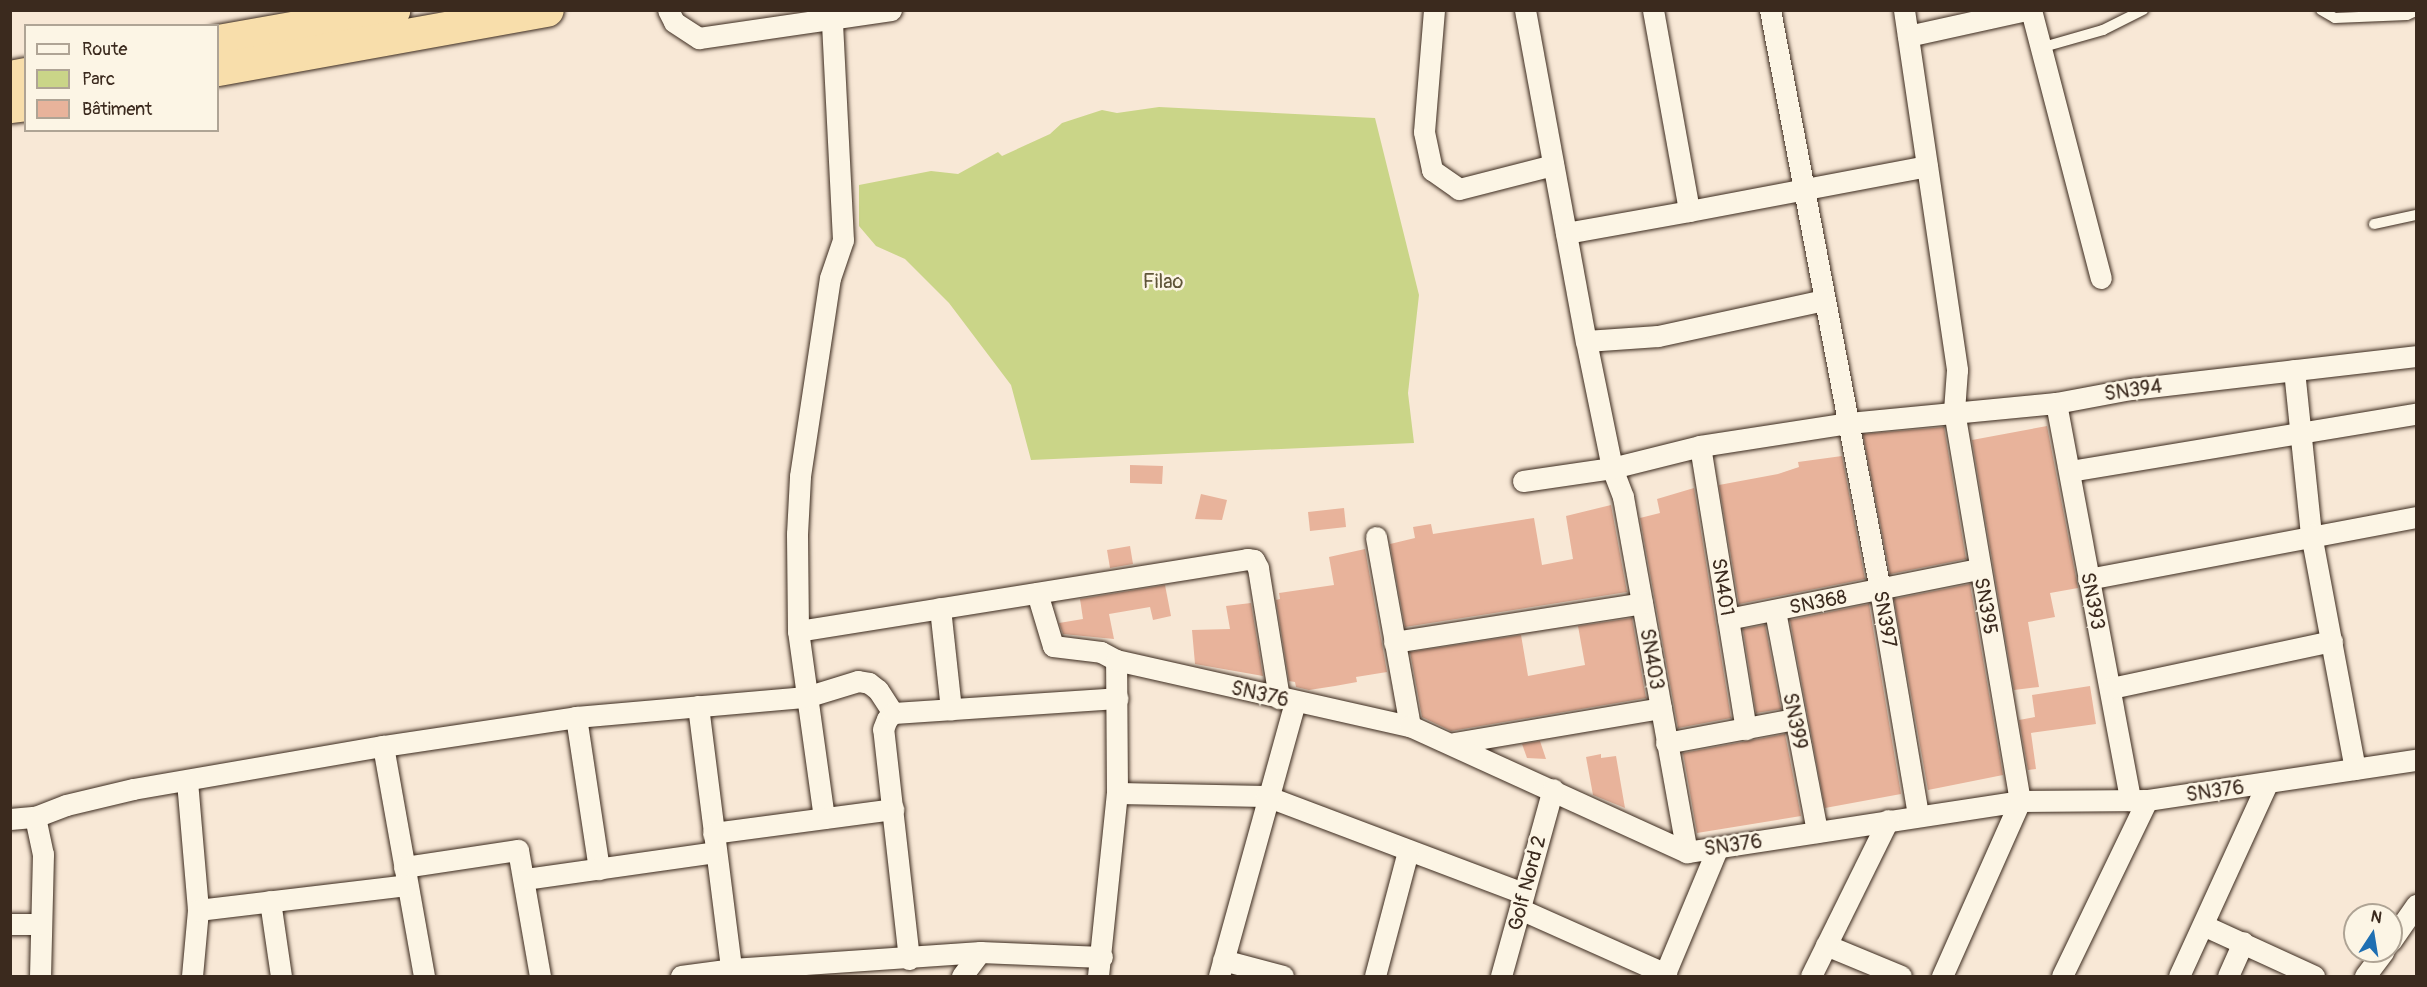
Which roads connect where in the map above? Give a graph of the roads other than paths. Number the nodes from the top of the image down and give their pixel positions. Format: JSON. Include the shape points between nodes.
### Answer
{"nodes":[{"id":1,"x":393,"y":10,"type":"edge"},
{"id":2,"x":547,"y":10,"type":"edge"},
{"id":3,"x":668,"y":10,"type":"edge"},
{"id":4,"x":891,"y":10,"type":"edge"},
{"id":5,"x":1434,"y":10,"type":"edge"},
{"id":6,"x":1525,"y":10,"type":"edge"},
{"id":7,"x":1653,"y":10,"type":"edge"},
{"id":8,"x":1770,"y":10,"type":"edge"},
{"id":9,"x":1904,"y":10,"type":"edge"},
{"id":10,"x":2028,"y":10,"type":"edge"},
{"id":11,"x":2143,"y":10,"type":"edge"},
{"id":12,"x":2321,"y":10,"type":"edge"},
{"id":13,"x":2416,"y":11,"type":"edge"},
{"id":14,"x":832,"y":22,"type":"junction"},
{"id":15,"x":1908,"y":36,"type":"junction"},
{"id":16,"x":219,"y":41,"type":"edge"},
{"id":17,"x":2040,"y":48,"type":"junction"},
{"id":18,"x":219,"y":69,"type":"edge"},
{"id":19,"x":1554,"y":165,"type":"junction"},
{"id":20,"x":1927,"y":166,"type":"junction"},
{"id":21,"x":1802,"y":188,"type":"junction"},
{"id":22,"x":1689,"y":211,"type":"junction"},
{"id":23,"x":2416,"y":215,"type":"edge"},
{"id":24,"x":2374,"y":224,"type":"dead end"},
{"id":25,"x":1566,"y":232,"type":"junction"},
{"id":26,"x":2100,"y":278,"type":"dead end"},
{"id":27,"x":1824,"y":300,"type":"junction"},
{"id":28,"x":1586,"y":341,"type":"junction"},
{"id":29,"x":2416,"y":356,"type":"edge"},
{"id":30,"x":2294,"y":370,"type":"junction"},
{"id":31,"x":2056,"y":403,"type":"junction"},
{"id":32,"x":1954,"y":411,"type":"junction"},
{"id":33,"x":2416,"y":414,"type":"edge"},
{"id":34,"x":1849,"y":423,"type":"junction"},
{"id":35,"x":2300,"y":433,"type":"junction"},
{"id":36,"x":1700,"y":446,"type":"junction"},
{"id":37,"x":1612,"y":468,"type":"junction"},
{"id":38,"x":2070,"y":471,"type":"junction"},
{"id":39,"x":1523,"y":481,"type":"dead end"},
{"id":40,"x":2416,"y":517,"type":"edge"},
{"id":41,"x":2311,"y":534,"type":"junction"},
{"id":42,"x":1376,"y":537,"type":"dead end"},
{"id":43,"x":1979,"y":569,"type":"junction"},
{"id":44,"x":2088,"y":579,"type":"junction"},
{"id":45,"x":1880,"y":590,"type":"junction"},
{"id":46,"x":1037,"y":593,"type":"junction"},
{"id":47,"x":1642,"y":603,"type":"junction"},
{"id":48,"x":940,"y":608,"type":"junction"},
{"id":49,"x":1775,"y":611,"type":"junction"},
{"id":50,"x":1728,"y":620,"type":"junction"},
{"id":51,"x":798,"y":631,"type":"junction"},
{"id":52,"x":2332,"y":640,"type":"junction"},
{"id":53,"x":1394,"y":642,"type":"junction"},
{"id":54,"x":1116,"y":660,"type":"junction"},
{"id":55,"x":2111,"y":688,"type":"junction"},
{"id":56,"x":806,"y":697,"type":"junction"},
{"id":57,"x":1117,"y":698,"type":"junction"},
{"id":58,"x":1287,"y":700,"type":"junction"},
{"id":59,"x":698,"y":706,"type":"junction"},
{"id":60,"x":1661,"y":708,"type":"junction"},
{"id":61,"x":951,"y":709,"type":"junction"},
{"id":62,"x":893,"y":713,"type":"junction"},
{"id":63,"x":576,"y":717,"type":"junction"},
{"id":64,"x":1794,"y":719,"type":"junction"},
{"id":65,"x":1410,"y":726,"type":"junction"},
{"id":66,"x":1746,"y":729,"type":"junction"},
{"id":67,"x":1454,"y":743,"type":"junction"},
{"id":68,"x":1666,"y":743,"type":"junction"},
{"id":69,"x":383,"y":746,"type":"junction"},
{"id":70,"x":2416,"y":760,"type":"edge"},
{"id":71,"x":2355,"y":769,"type":"junction"},
{"id":72,"x":187,"y":781,"type":"junction"},
{"id":73,"x":2267,"y":784,"type":"junction"},
{"id":74,"x":1553,"y":789,"type":"junction"},
{"id":75,"x":1117,"y":793,"type":"junction"},
{"id":76,"x":1266,"y":796,"type":"junction"},
{"id":77,"x":2139,"y":800,"type":"junction"},
{"id":78,"x":2020,"y":801,"type":"junction"},
{"id":79,"x":893,"y":809,"type":"junction"},
{"id":80,"x":1918,"y":815,"type":"junction"},
{"id":81,"x":35,"y":818,"type":"junction"},
{"id":82,"x":824,"y":818,"type":"junction"},
{"id":83,"x":10,"y":819,"type":"edge"},
{"id":84,"x":1888,"y":820,"type":"junction"},
{"id":85,"x":1817,"y":832,"type":"junction"},
{"id":86,"x":714,"y":843,"type":"junction"},
{"id":87,"x":1717,"y":849,"type":"junction"},
{"id":88,"x":1408,"y":851,"type":"junction"},
{"id":89,"x":1687,"y":852,"type":"junction"},
{"id":90,"x":599,"y":869,"type":"junction"},
{"id":91,"x":406,"y":876,"type":"junction"},
{"id":92,"x":526,"y":879,"type":"junction"},
{"id":93,"x":270,"y":901,"type":"junction"},
{"id":94,"x":1522,"y":901,"type":"junction"},
{"id":95,"x":2416,"y":905,"type":"edge"},
{"id":96,"x":198,"y":910,"type":"junction"},
{"id":97,"x":10,"y":924,"type":"edge"},
{"id":98,"x":39,"y":924,"type":"junction"},
{"id":99,"x":2403,"y":924,"type":"edge"},
{"id":100,"x":2205,"y":926,"type":"junction"},
{"id":101,"x":2243,"y":942,"type":"junction"},
{"id":102,"x":1826,"y":945,"type":"junction"},
{"id":103,"x":980,"y":952,"type":"junction"},
{"id":104,"x":909,"y":959,"type":"junction"},
{"id":105,"x":2375,"y":963,"type":"edge"},
{"id":106,"x":1100,"y":967,"type":"edge"},
{"id":107,"x":1221,"y":968,"type":"edge"},
{"id":108,"x":857,"y":970,"type":"edge"},
{"id":109,"x":732,"y":973,"type":"edge"},
{"id":110,"x":1665,"y":975,"type":"edge"},
{"id":111,"x":40,"y":976,"type":"edge"},
{"id":112,"x":192,"y":976,"type":"edge"},
{"id":113,"x":281,"y":976,"type":"edge"},
{"id":114,"x":423,"y":976,"type":"edge"},
{"id":115,"x":540,"y":976,"type":"edge"},
{"id":116,"x":681,"y":976,"type":"edge"},
{"id":117,"x":962,"y":976,"type":"edge"},
{"id":118,"x":1283,"y":976,"type":"edge"},
{"id":119,"x":1375,"y":976,"type":"edge"},
{"id":120,"x":1501,"y":976,"type":"edge"},
{"id":121,"x":1811,"y":976,"type":"edge"},
{"id":122,"x":1901,"y":976,"type":"edge"},
{"id":123,"x":1942,"y":976,"type":"edge"},
{"id":124,"x":2062,"y":976,"type":"edge"},
{"id":125,"x":2179,"y":976,"type":"edge"},
{"id":126,"x":2228,"y":976,"type":"edge"},
{"id":127,"x":2314,"y":976,"type":"edge"},
{"id":128,"x":2366,"y":976,"type":"edge"}],
"edges":[{"from":1,"to":16,"type":"highway"},
{"from":2,"to":18,"type":"highway"},
{"from":3,"to":14,"type":"street","via":[[674,22],[699,38]]},
{"from":4,"to":14,"type":"street"},
{"from":5,"to":19,"type":"street","via":[[1424,132],[1432,170],[1459,189]]},
{"from":6,"to":19,"type":"street","name":"SN403"},
{"from":7,"to":22,"type":"street"},
{"from":8,"to":21,"type":"street","name":"SN397"},
{"from":9,"to":15,"type":"street","name":"SN395"},
{"from":10,"to":15,"type":"street"},
{"from":10,"to":17,"type":"street"},
{"from":11,"to":17,"type":"lane","via":[[2103,30]]},
{"from":12,"to":13,"type":"lane","via":[[2336,18],[2407,15]]},
{"from":14,"to":51,"type":"street","via":[[843,240],[830,278],[800,476]]},
{"from":15,"to":20,"type":"street","name":"SN395"},
{"from":17,"to":26,"type":"street"},
{"from":19,"to":25,"type":"street","name":"SN403"},
{"from":20,"to":21,"type":"street"},
{"from":20,"to":32,"type":"street","name":"SN395","via":[[1957,370]]},
{"from":21,"to":22,"type":"street"},
{"from":21,"to":27,"type":"street","name":"SN397"},
{"from":22,"to":25,"type":"street"},
{"from":23,"to":24,"type":"lane"},
{"from":25,"to":28,"type":"street","name":"SN403"},
{"from":27,"to":28,"type":"street","via":[[1658,336]]},
{"from":27,"to":34,"type":"street","name":"SN397"},
{"from":28,"to":37,"type":"street","name":"SN403"},
{"from":29,"to":30,"type":"street","name":"SN394"},
{"from":30,"to":31,"type":"street","name":"SN394","via":[[2132,389]]},
{"from":30,"to":35,"type":"street"},
{"from":31,"to":32,"type":"street","name":"SN394"},
{"from":31,"to":38,"type":"street","name":"SN393"},
{"from":32,"to":34,"type":"street","name":"SN394"},
{"from":32,"to":43,"type":"street","name":"SN395"},
{"from":33,"to":35,"type":"street"},
{"from":34,"to":36,"type":"street","name":"SN394"},
{"from":34,"to":45,"type":"street","name":"SN397"},
{"from":35,"to":38,"type":"street"},
{"from":35,"to":41,"type":"street"},
{"from":36,"to":37,"type":"street","name":"SN394"},
{"from":36,"to":50,"type":"street","name":"SN401"},
{"from":37,"to":39,"type":"street","name":"SN394"},
{"from":37,"to":47,"type":"street","name":"SN403","via":[[1623,497]]},
{"from":38,"to":44,"type":"street","name":"SN393"},
{"from":40,"to":41,"type":"street"},
{"from":41,"to":44,"type":"street"},
{"from":41,"to":52,"type":"street"},
{"from":42,"to":53,"type":"street"},
{"from":43,"to":45,"type":"street","name":"SN368"},
{"from":43,"to":78,"type":"street","name":"SN395"},
{"from":44,"to":55,"type":"street","name":"SN393"},
{"from":45,"to":49,"type":"street","name":"SN368"},
{"from":45,"to":80,"type":"street","name":"SN397"},
{"from":46,"to":48,"type":"street"},
{"from":46,"to":54,"type":"street","name":"SN376","via":[[1053,646],[1101,652]]},
{"from":46,"to":58,"type":"street","via":[[1254,560]]},
{"from":47,"to":53,"type":"street"},
{"from":47,"to":60,"type":"street","name":"SN403"},
{"from":48,"to":51,"type":"street"},
{"from":48,"to":61,"type":"street"},
{"from":49,"to":50,"type":"street","name":"SN368"},
{"from":49,"to":64,"type":"street","name":"SN399"},
{"from":50,"to":66,"type":"street","name":"SN401"},
{"from":51,"to":56,"type":"street"},
{"from":52,"to":55,"type":"street"},
{"from":52,"to":71,"type":"street"},
{"from":53,"to":65,"type":"street"},
{"from":54,"to":57,"type":"street"},
{"from":54,"to":58,"type":"street","name":"SN376"},
{"from":55,"to":77,"type":"street","name":"SN393"},
{"from":56,"to":59,"type":"street"},
{"from":56,"to":62,"type":"street","via":[[858,681],[869,683]]},
{"from":56,"to":82,"type":"street"},
{"from":57,"to":61,"type":"street"},
{"from":57,"to":75,"type":"street"},
{"from":58,"to":65,"type":"street","name":"SN376"},
{"from":58,"to":76,"type":"street"},
{"from":59,"to":63,"type":"street"},
{"from":59,"to":86,"type":"street"},
{"from":60,"to":67,"type":"street"},
{"from":60,"to":68,"type":"street","name":"SN403"},
{"from":61,"to":62,"type":"street"},
{"from":62,"to":79,"type":"street","via":[[884,729]]},
{"from":63,"to":69,"type":"street"},
{"from":63,"to":90,"type":"street"},
{"from":64,"to":66,"type":"street"},
{"from":64,"to":85,"type":"street","name":"SN399"},
{"from":65,"to":67,"type":"street","name":"SN376"},
{"from":66,"to":68,"type":"street"},
{"from":67,"to":74,"type":"street","name":"SN376"},
{"from":68,"to":89,"type":"street","name":"SN403"},
{"from":69,"to":72,"type":"street"},
{"from":69,"to":91,"type":"street"},
{"from":70,"to":71,"type":"street","name":"SN376"},
{"from":71,"to":73,"type":"street","name":"SN376"},
{"from":72,"to":81,"type":"street","via":[[90,798]]},
{"from":72,"to":96,"type":"street"},
{"from":73,"to":77,"type":"street","name":"SN376"},
{"from":73,"to":100,"type":"street"},
{"from":74,"to":89,"type":"street","name":"SN376"},
{"from":74,"to":94,"type":"street","name":"Golf Nord 2"},
{"from":75,"to":76,"type":"street"},
{"from":75,"to":106,"type":"street"},
{"from":76,"to":88,"type":"street"},
{"from":76,"to":107,"type":"street"},
{"from":77,"to":78,"type":"street","name":"SN376"},
{"from":77,"to":124,"type":"street"},
{"from":78,"to":80,"type":"street","name":"SN376"},
{"from":78,"to":123,"type":"street"},
{"from":79,"to":82,"type":"street"},
{"from":79,"to":104,"type":"street"},
{"from":80,"to":84,"type":"street","name":"SN376"},
{"from":81,"to":83,"type":"street"},
{"from":81,"to":98,"type":"street","via":[[43,854]]},
{"from":82,"to":86,"type":"street"},
{"from":84,"to":85,"type":"street","name":"SN376"},
{"from":84,"to":102,"type":"street"},
{"from":85,"to":87,"type":"street","name":"SN376"},
{"from":86,"to":90,"type":"street"},
{"from":86,"to":109,"type":"street"},
{"from":87,"to":89,"type":"street","name":"SN376"},
{"from":87,"to":110,"type":"street"},
{"from":88,"to":94,"type":"street"},
{"from":88,"to":119,"type":"street"},
{"from":90,"to":92,"type":"street"},
{"from":91,"to":92,"type":"street","via":[[516,849]]},
{"from":91,"to":93,"type":"street"},
{"from":91,"to":114,"type":"street"},
{"from":92,"to":115,"type":"street"},
{"from":93,"to":96,"type":"street"},
{"from":93,"to":113,"type":"street"},
{"from":94,"to":110,"type":"street"},
{"from":94,"to":120,"type":"street","name":"Golf Nord 2"},
{"from":95,"to":99,"type":"street"},
{"from":96,"to":112,"type":"street"},
{"from":97,"to":98,"type":"street"},
{"from":98,"to":111,"type":"street"},
{"from":100,"to":101,"type":"street"},
{"from":100,"to":125,"type":"street"},
{"from":101,"to":126,"type":"street"},
{"from":101,"to":127,"type":"street"},
{"from":102,"to":121,"type":"street"},
{"from":102,"to":122,"type":"street"},
{"from":103,"to":104,"type":"street"},
{"from":103,"to":106,"type":"street"},
{"from":103,"to":117,"type":"street"},
{"from":104,"to":108,"type":"street"},
{"from":105,"to":128,"type":"street"},
{"from":107,"to":118,"type":"street"},
{"from":108,"to":109,"type":"street"},
{"from":109,"to":116,"type":"street"}]}
